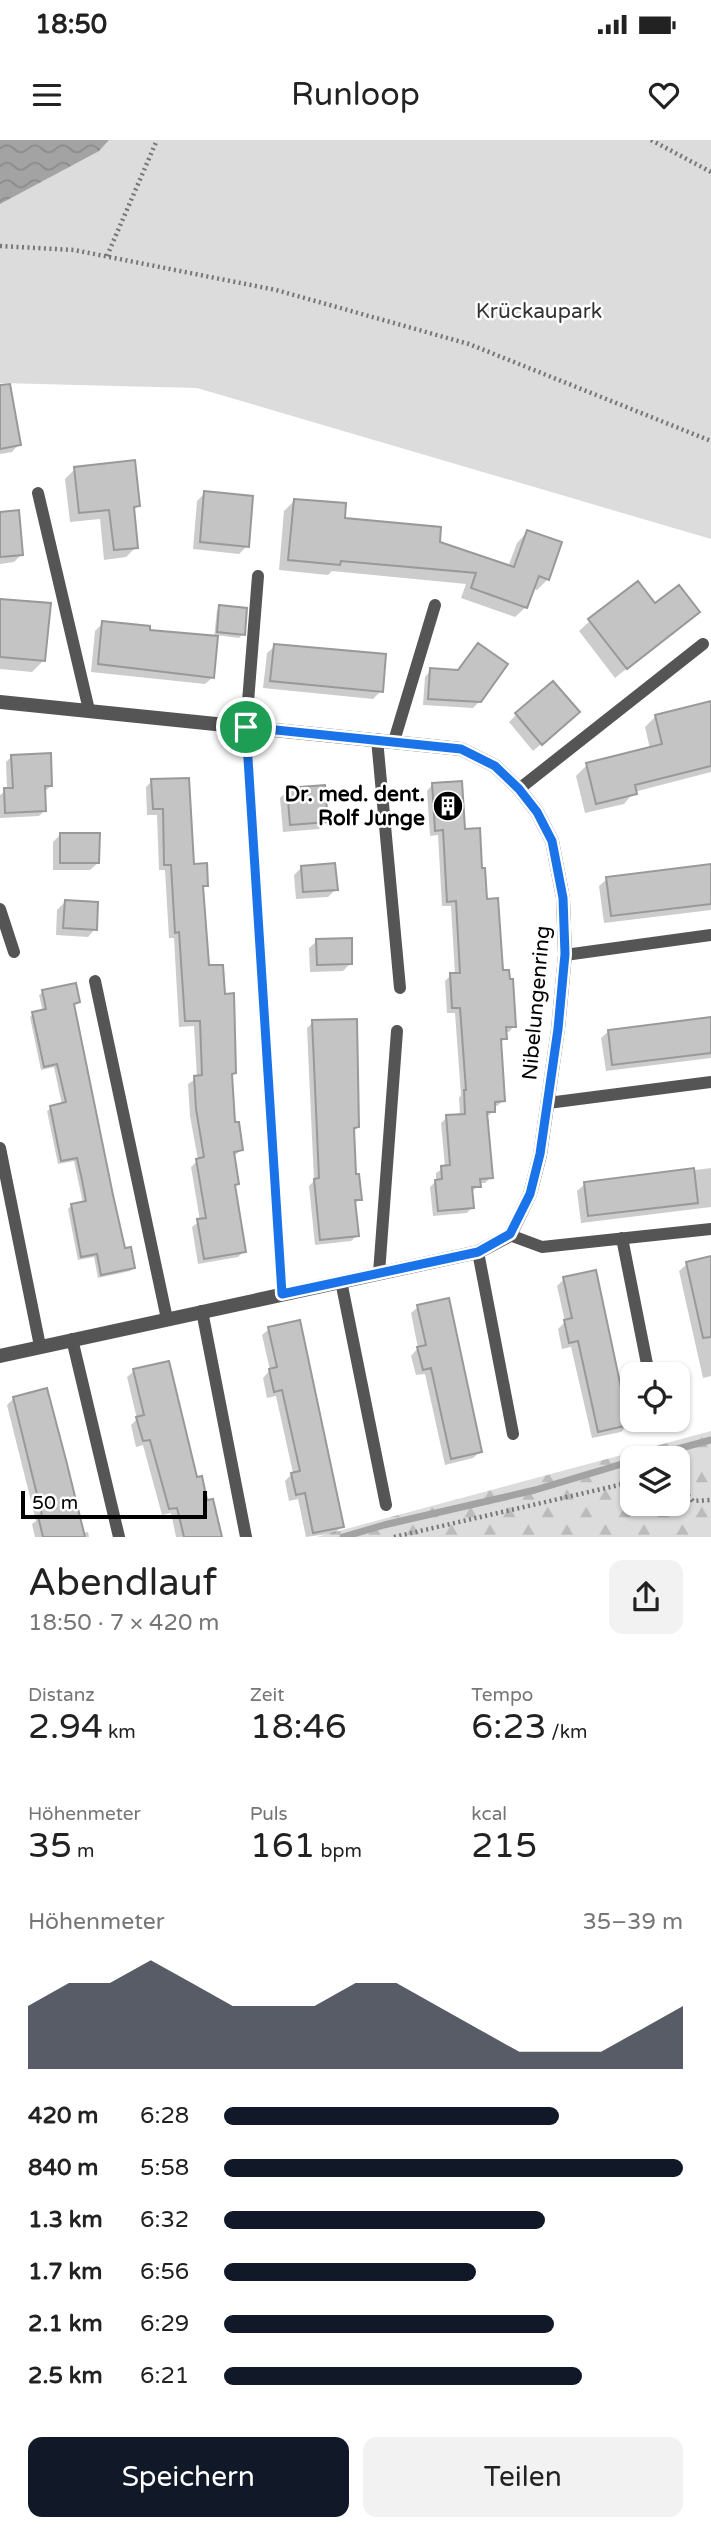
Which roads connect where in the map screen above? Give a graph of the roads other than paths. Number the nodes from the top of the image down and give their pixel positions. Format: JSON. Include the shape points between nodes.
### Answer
{"nodes":[{"id":1,"x":38,"y":493,"type":"dead end"},
{"id":2,"x":258,"y":576,"type":"dead end"},
{"id":3,"x":435,"y":605,"type":"dead end"},
{"id":4,"x":703,"y":645,"type":"dead end"},
{"id":5,"x":0,"y":702,"type":"edge"},
{"id":6,"x":89,"y":710,"type":"junction"},
{"id":7,"x":246,"y":727,"type":"junction"},
{"id":8,"x":377,"y":739,"type":"junction"},
{"id":9,"x":394,"y":741,"type":"junction"},
{"id":10,"x":519,"y":789,"type":"junction"},
{"id":11,"x":0,"y":909,"type":"edge"},
{"id":12,"x":711,"y":935,"type":"edge"},
{"id":13,"x":14,"y":952,"type":"dead end"},
{"id":14,"x":565,"y":954,"type":"junction"},
{"id":15,"x":95,"y":981,"type":"dead end"},
{"id":16,"x":400,"y":988,"type":"dead end"},
{"id":17,"x":397,"y":1031,"type":"dead end"},
{"id":18,"x":711,"y":1082,"type":"edge"},
{"id":19,"x":548,"y":1103,"type":"junction"},
{"id":20,"x":0,"y":1148,"type":"edge"},
{"id":21,"x":711,"y":1229,"type":"edge"},
{"id":22,"x":510,"y":1234,"type":"junction"},
{"id":23,"x":622,"y":1238,"type":"junction"},
{"id":24,"x":478,"y":1252,"type":"junction"},
{"id":25,"x":379,"y":1273,"type":"junction"},
{"id":26,"x":341,"y":1281,"type":"junction"},
{"id":27,"x":282,"y":1294,"type":"junction"},
{"id":28,"x":202,"y":1311,"type":"junction"},
{"id":29,"x":167,"y":1319,"type":"junction"},
{"id":30,"x":72,"y":1339,"type":"junction"},
{"id":31,"x":40,"y":1346,"type":"junction"},
{"id":32,"x":0,"y":1356,"type":"edge"},
{"id":33,"x":647,"y":1362,"type":"edge"},
{"id":34,"x":513,"y":1434,"type":"dead end"},
{"id":35,"x":386,"y":1505,"type":"dead end"},
{"id":36,"x":119,"y":1537,"type":"edge"},
{"id":37,"x":246,"y":1537,"type":"edge"}],
"edges":[{"from":1,"to":6,"type":"lane"},
{"from":2,"to":7,"type":"lane"},
{"from":3,"to":9,"type":"lane"},
{"from":4,"to":10,"type":"lane"},
{"from":5,"to":6,"type":"street","name":"Nibelungenring"},
{"from":6,"to":7,"type":"street","name":"Nibelungenring"},
{"from":7,"to":8,"type":"street","name":"Nibelungenring"},
{"from":7,"to":27,"type":"lane"},
{"from":8,"to":9,"type":"street","name":"Nibelungenring"},
{"from":8,"to":16,"type":"lane"},
{"from":9,"to":10,"type":"street","name":"Nibelungenring","via":[[461,749],[495,766]]},
{"from":10,"to":14,"type":"street","name":"Nibelungenring","via":[[552,841],[563,898]]},
{"from":11,"to":13,"type":"lane"},
{"from":12,"to":14,"type":"lane"},
{"from":14,"to":19,"type":"street","name":"Nibelungenring"},
{"from":15,"to":29,"type":"lane"},
{"from":17,"to":25,"type":"lane"},
{"from":18,"to":19,"type":"lane"},
{"from":19,"to":22,"type":"street","name":"Nibelungenring","via":[[530,1194]]},
{"from":20,"to":31,"type":"lane"},
{"from":21,"to":23,"type":"lane"},
{"from":22,"to":23,"type":"lane","via":[[542,1247]]},
{"from":22,"to":24,"type":"street"},
{"from":23,"to":33,"type":"lane"},
{"from":24,"to":25,"type":"street"},
{"from":24,"to":34,"type":"lane"},
{"from":25,"to":26,"type":"street"},
{"from":26,"to":27,"type":"street"},
{"from":26,"to":35,"type":"lane"},
{"from":27,"to":28,"type":"street"},
{"from":28,"to":29,"type":"street"},
{"from":28,"to":37,"type":"lane"},
{"from":29,"to":30,"type":"street"},
{"from":30,"to":31,"type":"street"},
{"from":30,"to":36,"type":"lane"},
{"from":31,"to":32,"type":"street"}]}
